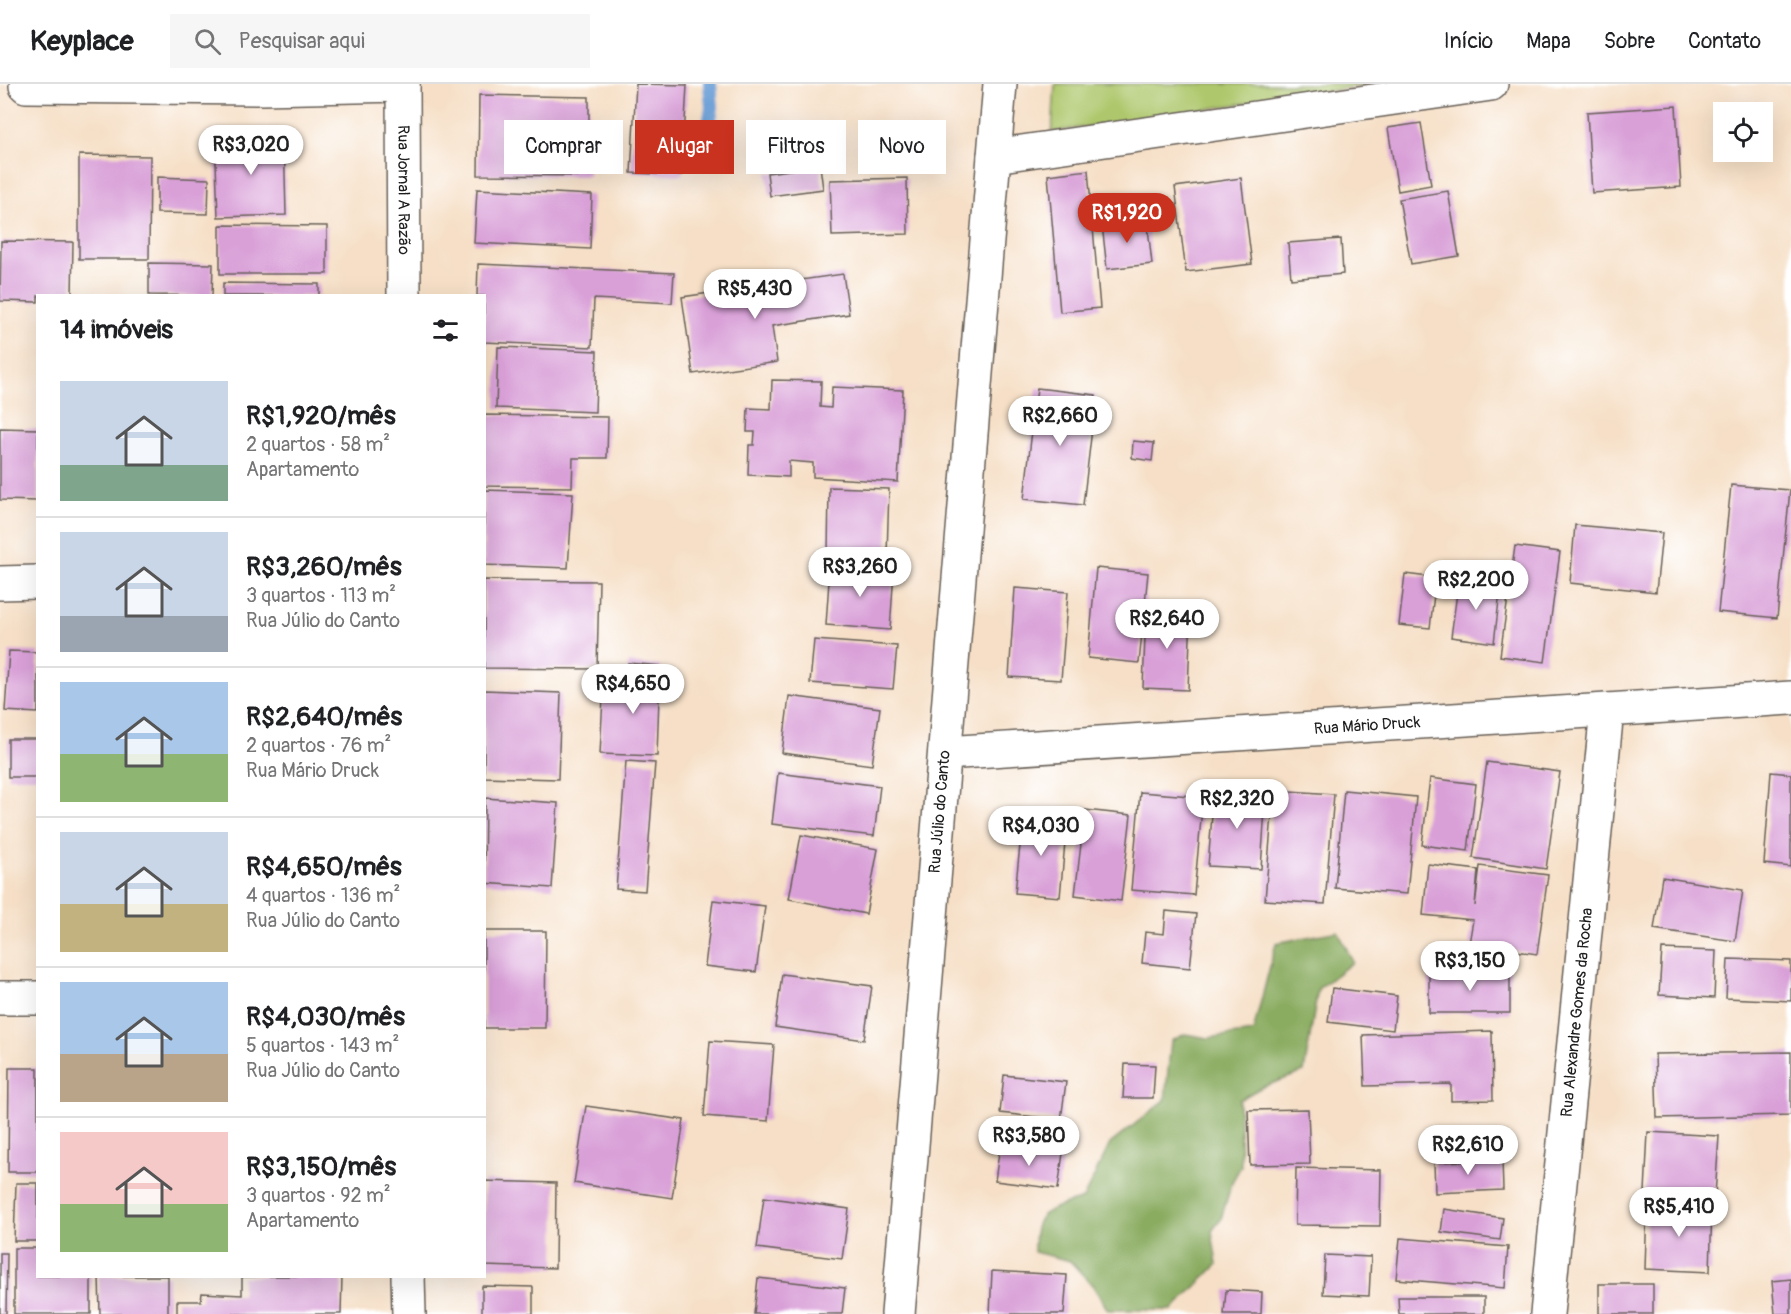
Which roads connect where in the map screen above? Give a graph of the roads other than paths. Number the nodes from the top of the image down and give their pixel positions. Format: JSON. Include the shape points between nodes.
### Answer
{"nodes":[{"id":1,"x":404,"y":84,"type":"edge"},
{"id":2,"x":1000,"y":84,"type":"edge"},
{"id":3,"x":1491,"y":84,"type":"edge"},
{"id":4,"x":26,"y":86,"type":"dead end"},
{"id":5,"x":994,"y":156,"type":"junction"},
{"id":6,"x":404,"y":294,"type":"edge"},
{"id":7,"x":36,"y":582,"type":"edge"},
{"id":8,"x":0,"y":583,"type":"edge"},
{"id":9,"x":1791,"y":698,"type":"edge"},
{"id":10,"x":1608,"y":710,"type":"junction"},
{"id":11,"x":945,"y":753,"type":"junction"},
{"id":12,"x":0,"y":998,"type":"edge"},
{"id":13,"x":36,"y":998,"type":"edge"},
{"id":14,"x":408,"y":1278,"type":"edge"},
{"id":15,"x":409,"y":1314,"type":"edge"},
{"id":16,"x":898,"y":1314,"type":"edge"},
{"id":17,"x":1546,"y":1314,"type":"edge"}],
"edges":[{"from":1,"to":4,"type":"street","via":[[261,88]]},
{"from":1,"to":6,"type":"street","name":"Rua Jornal A Razão"},
{"from":2,"to":5,"type":"street","name":"Rua Júlio do Canto"},
{"from":3,"to":5,"type":"street"},
{"from":5,"to":11,"type":"street","name":"Rua Júlio do Canto"},
{"from":7,"to":8,"type":"street"},
{"from":9,"to":10,"type":"street","name":"Rua Mário Druck"},
{"from":10,"to":11,"type":"street","name":"Rua Mário Druck"},
{"from":10,"to":17,"type":"street","name":"Rua Alexandre Gomes da Rocha"},
{"from":11,"to":16,"type":"street","name":"Rua Júlio do Canto"},
{"from":12,"to":13,"type":"street"},
{"from":14,"to":15,"type":"street"}]}
